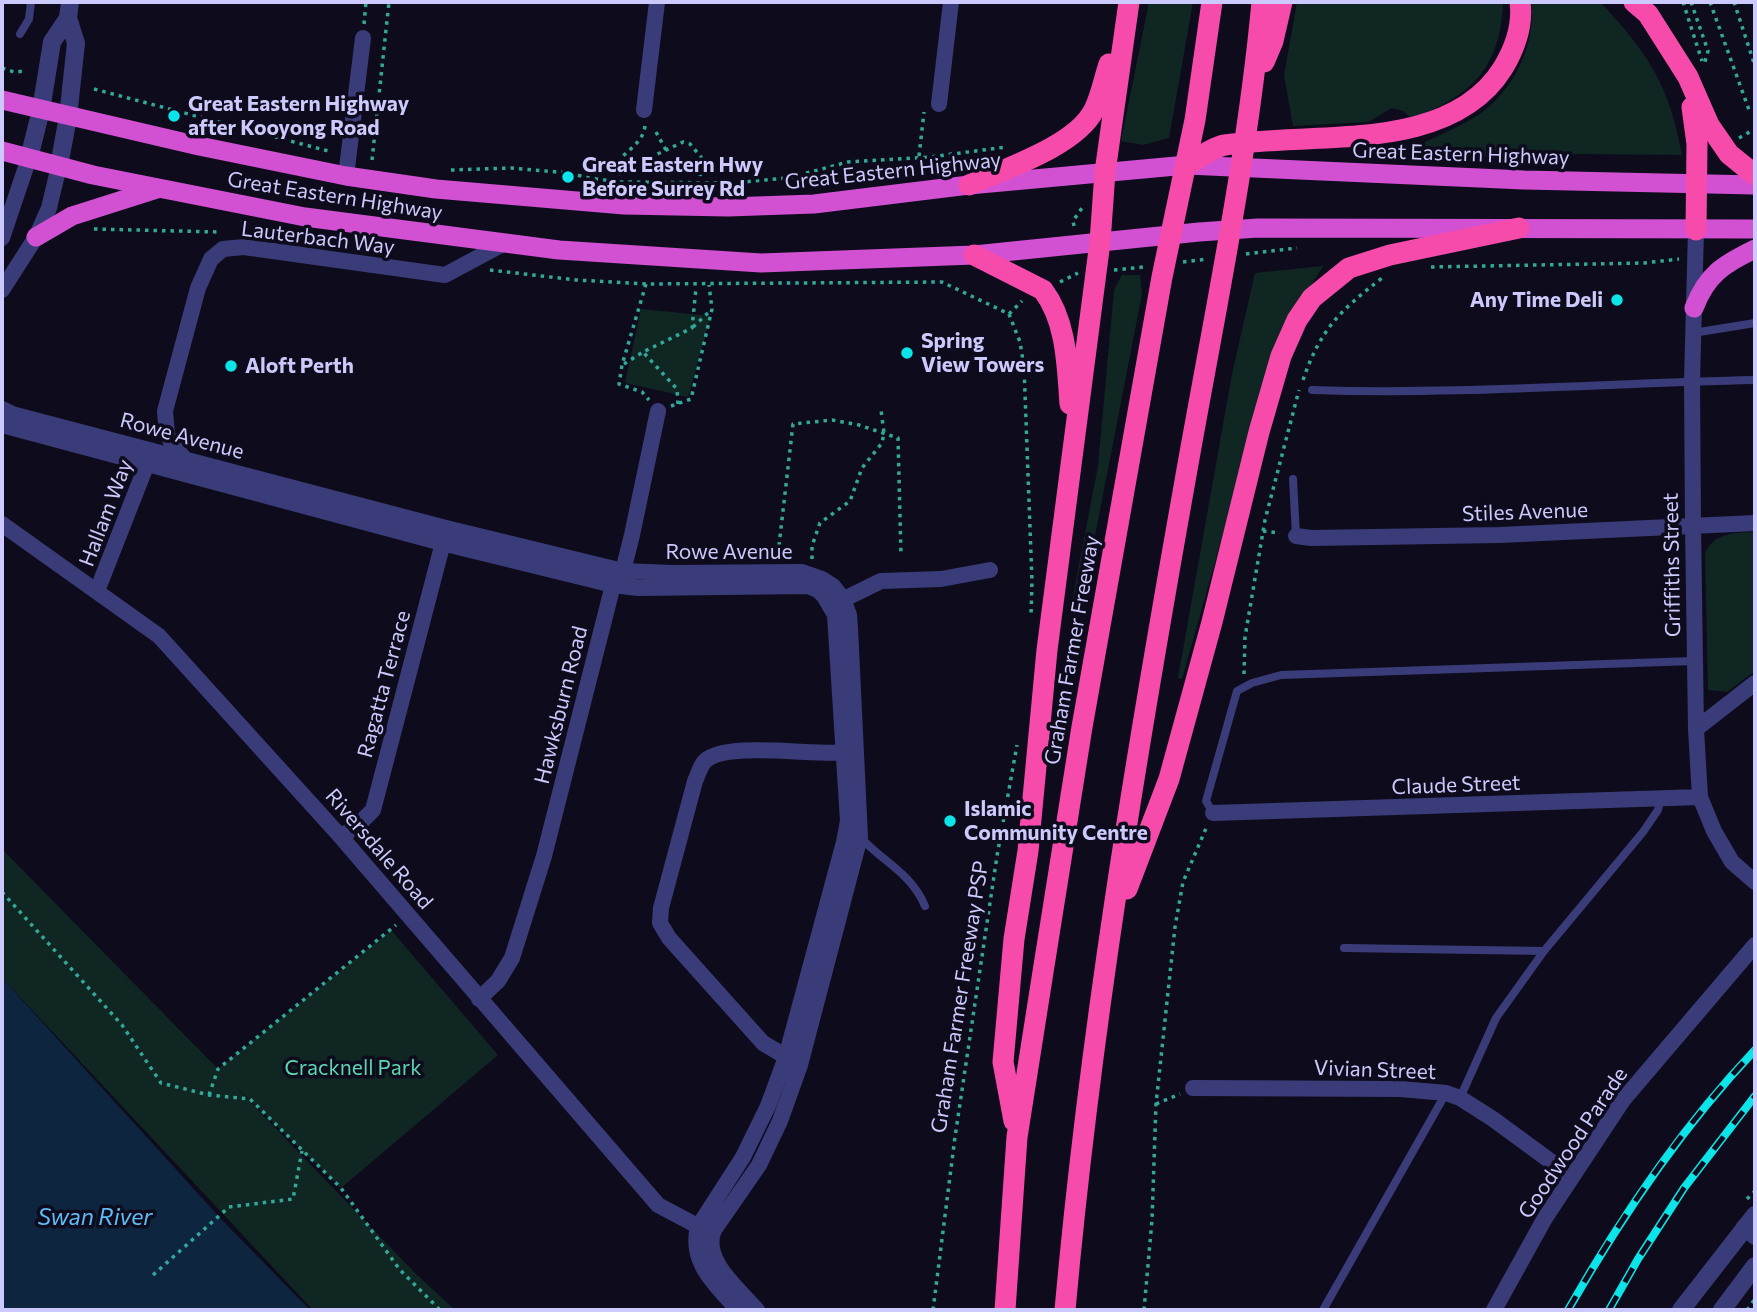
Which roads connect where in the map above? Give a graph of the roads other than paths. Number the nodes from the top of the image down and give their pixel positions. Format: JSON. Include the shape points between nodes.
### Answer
{"nodes":[{"id":1,"x":31,"y":2,"type":"edge"},
{"id":2,"x":657,"y":2,"type":"edge"},
{"id":3,"x":951,"y":2,"type":"edge"},
{"id":4,"x":1212,"y":2,"type":"edge"},
{"id":5,"x":1262,"y":2,"type":"edge"},
{"id":6,"x":1282,"y":2,"type":"edge"},
{"id":7,"x":1520,"y":2,"type":"edge"},
{"id":8,"x":1633,"y":2,"type":"edge"},
{"id":9,"x":1129,"y":3,"type":"edge"},
{"id":10,"x":69,"y":10,"type":"edge"},
{"id":11,"x":20,"y":34,"type":"dead end"},
{"id":12,"x":363,"y":38,"type":"road end"},
{"id":13,"x":1698,"y":67,"type":"junction"},
{"id":14,"x":1254,"y":86,"type":"junction"},
{"id":15,"x":2,"y":100,"type":"edge"},
{"id":16,"x":939,"y":104,"type":"dead end"},
{"id":17,"x":41,"y":110,"type":"junction"},
{"id":18,"x":644,"y":110,"type":"road end"},
{"id":19,"x":68,"y":117,"type":"junction"},
{"id":20,"x":2,"y":150,"type":"edge"},
{"id":21,"x":29,"y":158,"type":"junction"},
{"id":22,"x":1187,"y":165,"type":"junction"},
{"id":23,"x":59,"y":166,"type":"junction"},
{"id":24,"x":347,"y":166,"type":"junction"},
{"id":25,"x":1105,"y":172,"type":"junction"},
{"id":26,"x":1755,"y":175,"type":"edge"},
{"id":27,"x":1697,"y":183,"type":"junction"},
{"id":28,"x":968,"y":185,"type":"junction"},
{"id":29,"x":1755,"y":185,"type":"edge"},
{"id":30,"x":158,"y":189,"type":"junction"},
{"id":31,"x":1518,"y":228,"type":"junction"},
{"id":32,"x":1755,"y":229,"type":"edge"},
{"id":33,"x":1696,"y":230,"type":"junction"},
{"id":34,"x":36,"y":237,"type":"junction"},
{"id":35,"x":2,"y":238,"type":"edge"},
{"id":36,"x":1100,"y":242,"type":"junction"},
{"id":37,"x":503,"y":244,"type":"junction"},
{"id":38,"x":1755,"y":249,"type":"edge"},
{"id":39,"x":975,"y":255,"type":"junction"},
{"id":40,"x":2,"y":290,"type":"edge"},
{"id":41,"x":1694,"y":308,"type":"junction"},
{"id":42,"x":1755,"y":323,"type":"edge"},
{"id":43,"x":1693,"y":333,"type":"junction"},
{"id":44,"x":1755,"y":380,"type":"edge"},
{"id":45,"x":1692,"y":382,"type":"junction"},
{"id":46,"x":1312,"y":390,"type":"dead end"},
{"id":47,"x":2,"y":409,"type":"edge"},
{"id":48,"x":658,"y":411,"type":"road end"},
{"id":49,"x":2,"y":425,"type":"edge"},
{"id":50,"x":1074,"y":448,"type":"junction"},
{"id":51,"x":150,"y":457,"type":"junction"},
{"id":52,"x":185,"y":459,"type":"junction"},
{"id":53,"x":1293,"y":479,"type":"dead end"},
{"id":54,"x":1755,"y":523,"type":"edge"},
{"id":55,"x":2,"y":524,"type":"edge"},
{"id":56,"x":1693,"y":524,"type":"junction"},
{"id":57,"x":444,"y":536,"type":"junction"},
{"id":58,"x":1296,"y":536,"type":"joint"},
{"id":59,"x":990,"y":570,"type":"dead end"},
{"id":60,"x":623,"y":571,"type":"junction"},
{"id":61,"x":613,"y":585,"type":"junction"},
{"id":62,"x":97,"y":591,"type":"junction"},
{"id":63,"x":837,"y":603,"type":"junction"},
{"id":64,"x":1695,"y":661,"type":"junction"},
{"id":65,"x":1755,"y":682,"type":"edge"},
{"id":66,"x":1696,"y":729,"type":"junction"},
{"id":67,"x":848,"y":752,"type":"junction"},
{"id":68,"x":1700,"y":797,"type":"junction"},
{"id":69,"x":1660,"y":800,"type":"junction"},
{"id":70,"x":1213,"y":813,"type":"joint"},
{"id":71,"x":341,"y":837,"type":"junction"},
{"id":72,"x":860,"y":837,"type":"junction"},
{"id":73,"x":1755,"y":882,"type":"edge"},
{"id":74,"x":925,"y":906,"type":"dead end"},
{"id":75,"x":1113,"y":923,"type":"junction"},
{"id":76,"x":1755,"y":945,"type":"edge"},
{"id":77,"x":1345,"y":948,"type":"dead end"},
{"id":78,"x":1544,"y":951,"type":"junction"},
{"id":79,"x":479,"y":999,"type":"junction"},
{"id":80,"x":793,"y":1061,"type":"junction"},
{"id":81,"x":1193,"y":1088,"type":"road end"},
{"id":82,"x":1453,"y":1095,"type":"junction"},
{"id":83,"x":1017,"y":1137,"type":"junction"},
{"id":84,"x":1572,"y":1177,"type":"junction"},
{"id":85,"x":1752,"y":1226,"type":"edge"},
{"id":86,"x":705,"y":1231,"type":"junction"},
{"id":87,"x":1755,"y":1266,"type":"edge"},
{"id":88,"x":737,"y":1310,"type":"edge"},
{"id":89,"x":757,"y":1310,"type":"edge"},
{"id":90,"x":1004,"y":1310,"type":"edge"},
{"id":91,"x":1065,"y":1310,"type":"edge"},
{"id":92,"x":1323,"y":1310,"type":"edge"},
{"id":93,"x":1494,"y":1310,"type":"edge"},
{"id":94,"x":1681,"y":1310,"type":"edge"},
{"id":95,"x":1721,"y":1310,"type":"edge"}],
"edges":[{"from":1,"to":11,"type":"lane","via":[[29,19]]},
{"from":2,"to":18,"type":"street"},
{"from":3,"to":16,"type":"street"},
{"from":4,"to":83,"type":"highway","name":"Graham Farmer Freeway","via":[[1195,120],[1162,277],[1082,727]]},
{"from":5,"to":14,"type":"highway"},
{"from":6,"to":14,"type":"highway","via":[[1273,41]]},
{"from":7,"to":22,"type":"highway","via":[[1513,51],[1493,84],[1466,105],[1397,131],[1342,139],[1222,145]]},
{"from":8,"to":13,"type":"highway"},
{"from":9,"to":25,"type":"highway"},
{"from":9,"to":28,"type":"highway","via":[[1093,112],[1078,130]]},
{"from":10,"to":17,"type":"street","via":[[52,42]]},
{"from":10,"to":19,"type":"street","via":[[76,43]]},
{"from":12,"to":24,"type":"street"},
{"from":13,"to":26,"type":"highway","via":[[1709,125],[1729,154]]},
{"from":13,"to":27,"type":"highway"},
{"from":14,"to":75,"type":"highway","via":[[1160,621]]},
{"from":15,"to":17,"type":"highway","name":"Great Eastern Highway"},
{"from":17,"to":19,"type":"highway","name":"Great Eastern Highway"},
{"from":17,"to":21,"type":"street"},
{"from":19,"to":23,"type":"street"},
{"from":19,"to":24,"type":"highway","name":"Great Eastern Highway"},
{"from":20,"to":21,"type":"highway","name":"Great Eastern Highway"},
{"from":21,"to":23,"type":"highway","name":"Great Eastern Highway"},
{"from":21,"to":35,"type":"street"},
{"from":22,"to":25,"type":"highway","name":"Great Eastern Highway"},
{"from":22,"to":27,"type":"highway","name":"Great Eastern Highway"},
{"from":23,"to":30,"type":"highway","name":"Great Eastern Highway"},
{"from":23,"to":34,"type":"street"},
{"from":24,"to":28,"type":"highway","name":"Great Eastern Highway","via":[[436,190],[624,205],[814,204]]},
{"from":25,"to":28,"type":"highway","name":"Great Eastern Highway"},
{"from":25,"to":36,"type":"highway"},
{"from":27,"to":29,"type":"highway","name":"Great Eastern Highway"},
{"from":27,"to":33,"type":"highway"},
{"from":30,"to":34,"type":"highway","via":[[72,216]]},
{"from":30,"to":37,"type":"highway","name":"Great Eastern Highway","via":[[305,217]]},
{"from":31,"to":33,"type":"highway","name":"Great Eastern Highway"},
{"from":31,"to":36,"type":"highway","name":"Great Eastern Highway","via":[[1258,228]]},
{"from":31,"to":75,"type":"highway","via":[[1349,268],[1312,298],[1297,320],[1281,356],[1259,432],[1169,779]]},
{"from":32,"to":33,"type":"highway","name":"Great Eastern Highway"},
{"from":33,"to":41,"type":"street","name":"Griffiths Street"},
{"from":34,"to":40,"type":"street"},
{"from":36,"to":39,"type":"highway","name":"Great Eastern Highway"},
{"from":36,"to":50,"type":"highway"},
{"from":37,"to":39,"type":"highway","name":"Great Eastern Highway","via":[[761,263]]},
{"from":37,"to":52,"type":"street","name":"Lauterbach Way","via":[[446,275],[244,247],[223,250],[211,259],[198,288],[165,411],[167,434]]},
{"from":38,"to":41,"type":"highway","via":[[1721,266],[1703,287]]},
{"from":39,"to":50,"type":"highway","via":[[1043,290],[1048,297],[1066,351]]},
{"from":41,"to":43,"type":"street","name":"Griffiths Street"},
{"from":42,"to":43,"type":"lane"},
{"from":43,"to":45,"type":"street","name":"Griffiths Street"},
{"from":44,"to":45,"type":"lane"},
{"from":45,"to":46,"type":"lane","via":[[1497,390]]},
{"from":45,"to":56,"type":"street","name":"Griffiths Street"},
{"from":47,"to":51,"type":"street","name":"Rowe Avenue"},
{"from":48,"to":60,"type":"street","name":"Hawksburn Road"},
{"from":49,"to":51,"type":"street","name":"Rowe Avenue"},
{"from":50,"to":83,"type":"highway","via":[[1047,650],[1003,1062]]},
{"from":51,"to":52,"type":"street","name":"Rowe Avenue"},
{"from":51,"to":57,"type":"street","name":"Rowe Avenue"},
{"from":51,"to":62,"type":"street","name":"Hallam Way"},
{"from":52,"to":57,"type":"street","name":"Rowe Avenue"},
{"from":53,"to":58,"type":"lane"},
{"from":54,"to":56,"type":"street","name":"Stiles Avenue"},
{"from":55,"to":62,"type":"street","name":"Riversdale Road"},
{"from":56,"to":58,"type":"street","name":"Stiles Avenue","via":[[1500,535]]},
{"from":56,"to":64,"type":"street","name":"Griffiths Street"},
{"from":57,"to":60,"type":"street","name":"Rowe Avenue"},
{"from":57,"to":61,"type":"street","name":"Rowe Avenue"},
{"from":57,"to":71,"type":"street","name":"Ragatta Terrace","via":[[373,810]]},
{"from":59,"to":63,"type":"street","via":[[941,579],[881,581]]},
{"from":60,"to":61,"type":"street","name":"Hawksburn Road"},
{"from":60,"to":63,"type":"street","name":"Rowe Avenue","via":[[802,572],[834,586]]},
{"from":61,"to":63,"type":"street","name":"Rowe Avenue","via":[[808,586]]},
{"from":61,"to":79,"type":"street","name":"Hawksburn Road","via":[[544,856],[512,958],[498,981]]},
{"from":62,"to":71,"type":"street","name":"Riversdale Road","via":[[159,636]]},
{"from":63,"to":67,"type":"street","via":[[849,615],[850,628]]},
{"from":64,"to":66,"type":"street","name":"Griffiths Street"},
{"from":64,"to":70,"type":"lane","via":[[1281,674],[1252,683],[1237,691],[1206,801]]},
{"from":65,"to":66,"type":"street"},
{"from":66,"to":68,"type":"street","name":"Griffiths Street"},
{"from":67,"to":72,"type":"street"},
{"from":67,"to":80,"type":"street","via":[[848,821]]},
{"from":67,"to":80,"type":"street","via":[[719,753],[704,762],[661,908],[660,923],[669,938],[764,1042]]},
{"from":68,"to":69,"type":"street","name":"Claude Street"},
{"from":68,"to":73,"type":"street","name":"Griffiths Street","via":[[1732,862]]},
{"from":69,"to":70,"type":"street","name":"Claude Street"},
{"from":69,"to":78,"type":"lane","via":[[1643,832]]},
{"from":71,"to":79,"type":"street","name":"Riversdale Road"},
{"from":72,"to":74,"type":"lane","via":[[910,880]]},
{"from":72,"to":80,"type":"street"},
{"from":75,"to":91,"type":"highway","via":[[1079,1160]]},
{"from":76,"to":84,"type":"street","name":"Goodwood Parade","via":[[1623,1100]]},
{"from":77,"to":78,"type":"lane"},
{"from":78,"to":82,"type":"lane","via":[[1496,1018]]},
{"from":79,"to":86,"type":"street","name":"Riversdale Road","via":[[659,1205]]},
{"from":80,"to":86,"type":"street","via":[[780,1121],[759,1166]]},
{"from":81,"to":82,"type":"street","name":"Vivian Street","via":[[1401,1089]]},
{"from":82,"to":84,"type":"street","name":"Vivian Street"},
{"from":82,"to":92,"type":"lane"},
{"from":83,"to":90,"type":"highway","name":"Graham Farmer Freeway"},
{"from":84,"to":93,"type":"street","name":"Goodwood Parade"},
{"from":85,"to":94,"type":"street"},
{"from":86,"to":88,"type":"street","via":[[695,1248],[698,1260]]},
{"from":86,"to":89,"type":"street","via":[[719,1266]]},
{"from":87,"to":95,"type":"street"}]}
